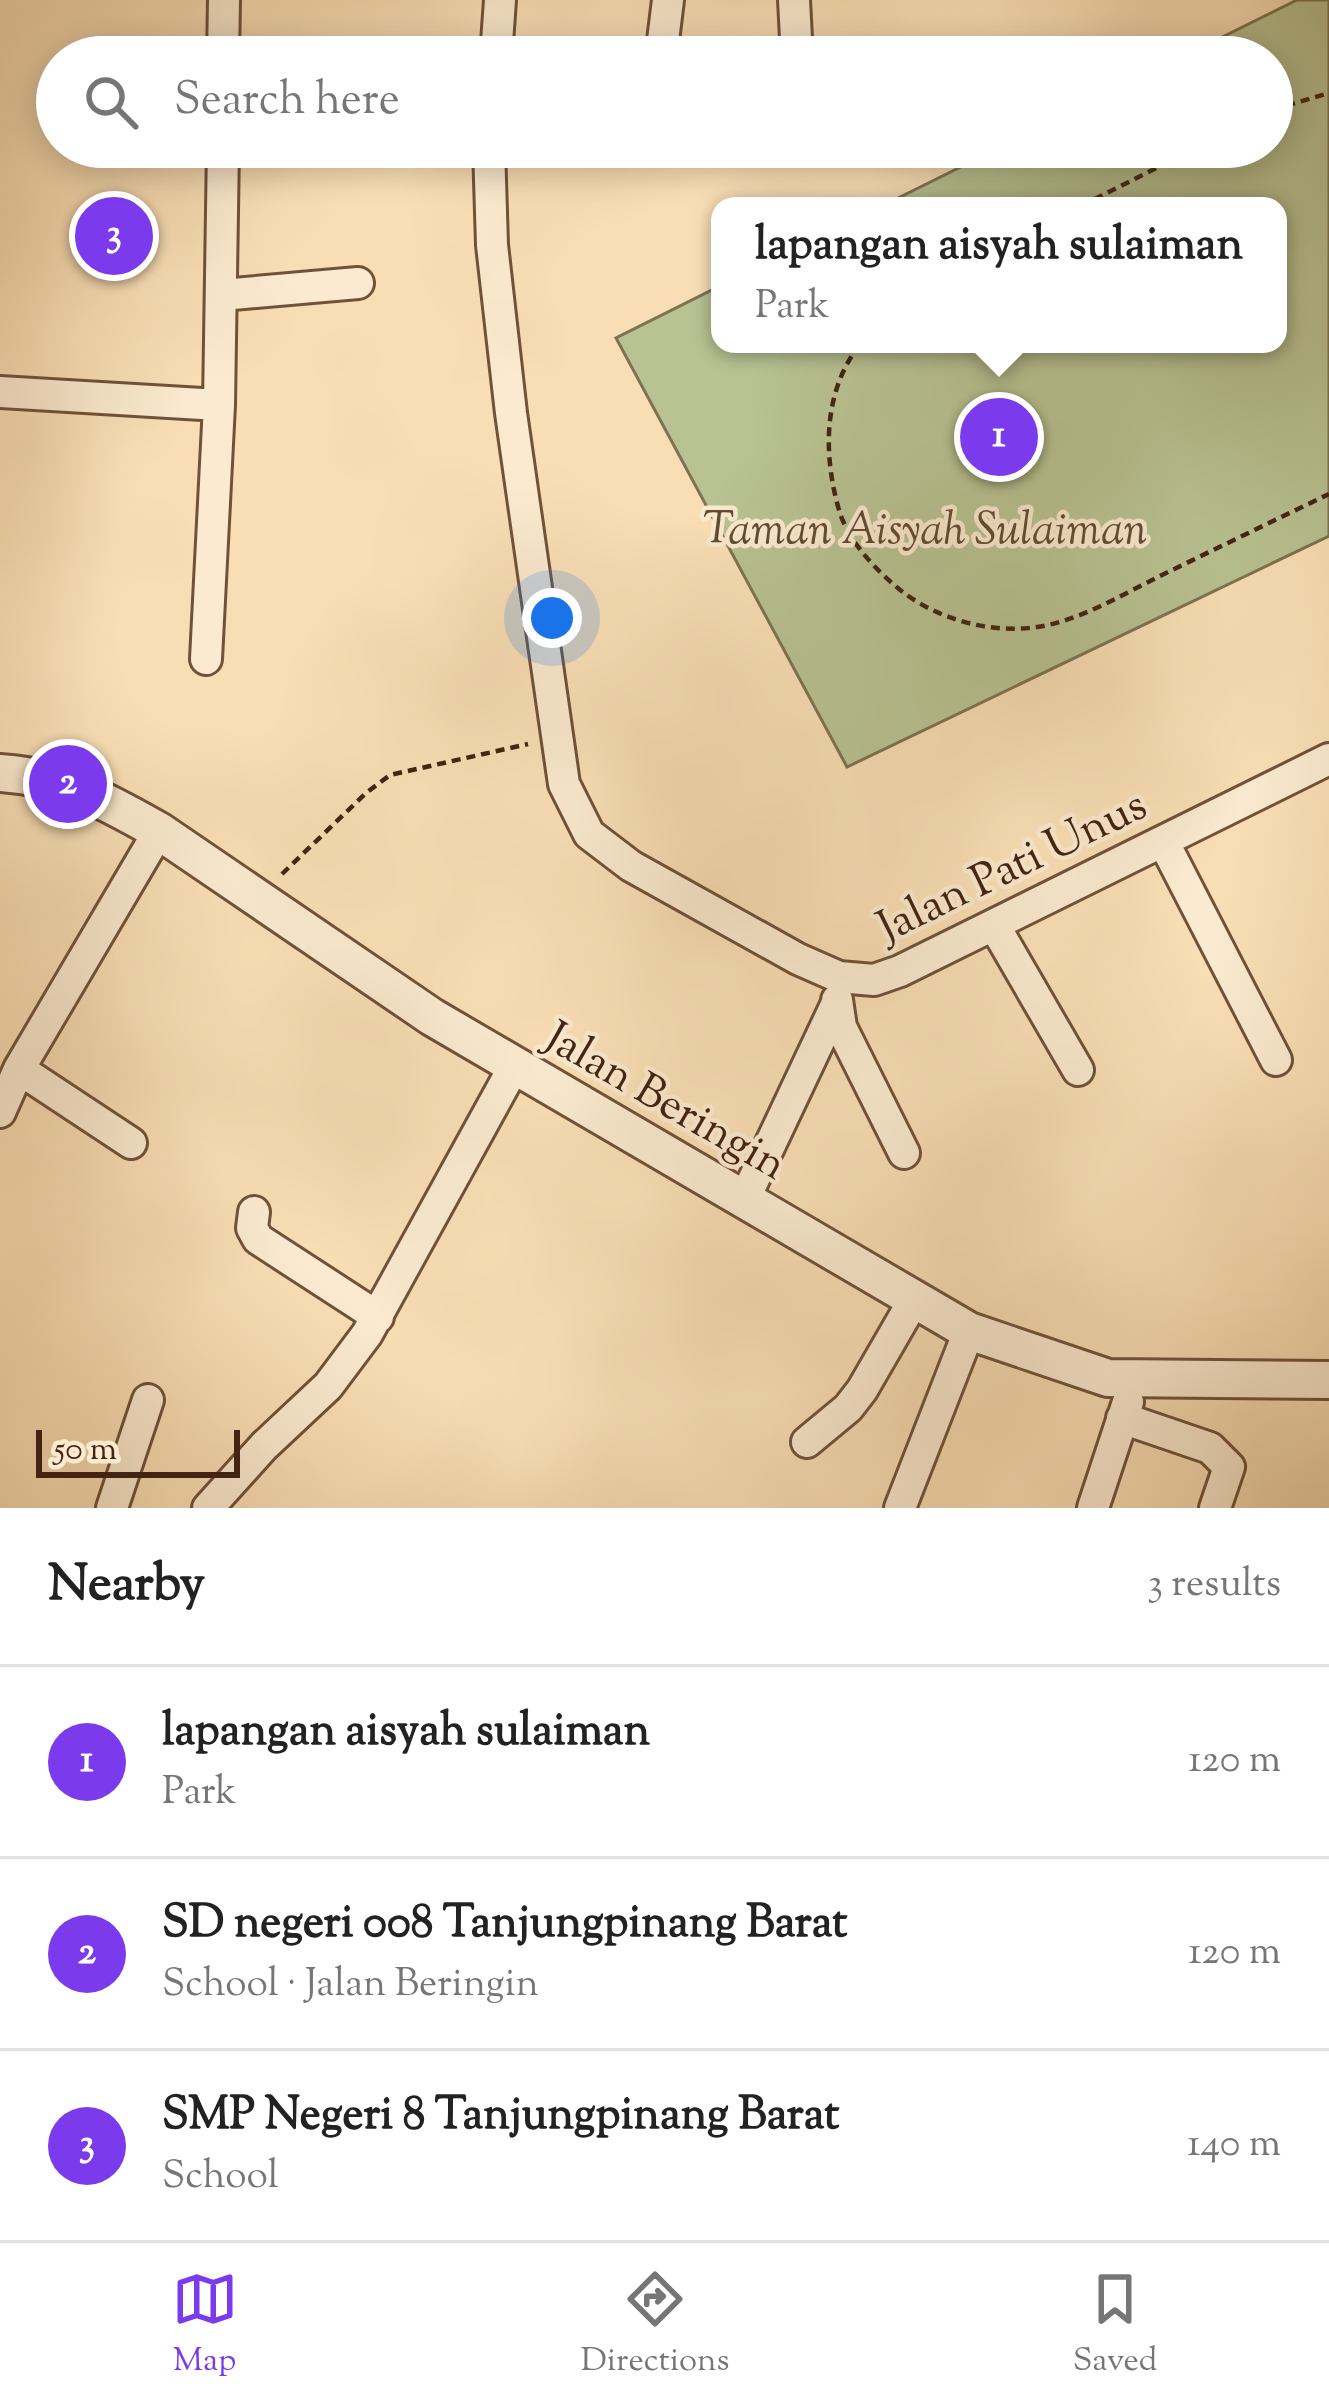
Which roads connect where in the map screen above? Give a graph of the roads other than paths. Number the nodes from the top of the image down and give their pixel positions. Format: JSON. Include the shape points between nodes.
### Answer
{"nodes":[{"id":1,"x":224,"y":0,"type":"edge"},
{"id":2,"x":500,"y":0,"type":"edge"},
{"id":3,"x":668,"y":0,"type":"edge"},
{"id":4,"x":794,"y":0,"type":"edge"},
{"id":5,"x":224,"y":36,"type":"edge"},
{"id":6,"x":497,"y":36,"type":"edge"},
{"id":7,"x":664,"y":36,"type":"edge"},
{"id":8,"x":796,"y":36,"type":"edge"},
{"id":9,"x":223,"y":168,"type":"edge"},
{"id":10,"x":490,"y":168,"type":"edge"},
{"id":11,"x":358,"y":283,"type":"dead end"},
{"id":12,"x":222,"y":295,"type":"junction"},
{"id":13,"x":0,"y":392,"type":"edge"},
{"id":14,"x":219,"y":405,"type":"junction"},
{"id":15,"x":206,"y":659,"type":"dead end"},
{"id":16,"x":1329,"y":758,"type":"edge"},
{"id":17,"x":0,"y":773,"type":"edge"},
{"id":18,"x":159,"y":831,"type":"junction"},
{"id":19,"x":1163,"y":841,"type":"junction"},
{"id":20,"x":994,"y":925,"type":"junction"},
{"id":21,"x":838,"y":990,"type":"junction"},
{"id":22,"x":1276,"y":1060,"type":"dead end"},
{"id":23,"x":515,"y":1065,"type":"junction"},
{"id":24,"x":19,"y":1069,"type":"junction"},
{"id":25,"x":1078,"y":1070,"type":"dead end"},
{"id":26,"x":0,"y":1112,"type":"edge"},
{"id":27,"x":131,"y":1143,"type":"dead end"},
{"id":28,"x":904,"y":1153,"type":"dead end"},
{"id":29,"x":744,"y":1200,"type":"junction"},
{"id":30,"x":254,"y":1212,"type":"dead end"},
{"id":31,"x":914,"y":1300,"type":"junction"},
{"id":32,"x":377,"y":1317,"type":"junction"},
{"id":33,"x":969,"y":1331,"type":"junction"},
{"id":34,"x":1135,"y":1379,"type":"junction"},
{"id":35,"x":1329,"y":1380,"type":"edge"},
{"id":36,"x":148,"y":1400,"type":"dead end"},
{"id":37,"x":1123,"y":1418,"type":"junction"},
{"id":38,"x":807,"y":1442,"type":"dead end"},
{"id":39,"x":112,"y":1508,"type":"edge"},
{"id":40,"x":208,"y":1508,"type":"edge"},
{"id":41,"x":900,"y":1508,"type":"edge"},
{"id":42,"x":1093,"y":1508,"type":"edge"},
{"id":43,"x":1215,"y":1508,"type":"edge"}],
"edges":[{"from":1,"to":5,"type":"street"},
{"from":2,"to":6,"type":"street"},
{"from":3,"to":7,"type":"street"},
{"from":4,"to":8,"type":"street"},
{"from":9,"to":12,"type":"street"},
{"from":10,"to":21,"type":"street","name":"Jalan Pati Unus","via":[[492,245],[564,784],[589,834],[631,866]]},
{"from":11,"to":12,"type":"street"},
{"from":12,"to":14,"type":"street"},
{"from":13,"to":14,"type":"street"},
{"from":14,"to":15,"type":"street"},
{"from":16,"to":19,"type":"street","name":"Jalan Pati Unus"},
{"from":17,"to":18,"type":"street","name":"Jalan Beringin","via":[[45,776]]},
{"from":18,"to":23,"type":"street","name":"Jalan Beringin"},
{"from":18,"to":24,"type":"street"},
{"from":19,"to":20,"type":"street","name":"Jalan Pati Unus"},
{"from":19,"to":22,"type":"street"},
{"from":20,"to":21,"type":"street","name":"Jalan Pati Unus"},
{"from":20,"to":25,"type":"street"},
{"from":21,"to":28,"type":"street","via":[[841,1027]]},
{"from":21,"to":29,"type":"street"},
{"from":23,"to":29,"type":"street","name":"Jalan Beringin"},
{"from":23,"to":32,"type":"street"},
{"from":24,"to":26,"type":"street"},
{"from":24,"to":27,"type":"street"},
{"from":29,"to":31,"type":"street","name":"Jalan Beringin"},
{"from":30,"to":32,"type":"street","via":[[258,1239]]},
{"from":31,"to":33,"type":"street","name":"Jalan Beringin"},
{"from":31,"to":38,"type":"street","via":[[862,1390]]},
{"from":32,"to":40,"type":"street","via":[[328,1386]]},
{"from":33,"to":34,"type":"street","name":"Jalan Beringin","via":[[1108,1378]]},
{"from":33,"to":41,"type":"street"},
{"from":34,"to":35,"type":"street","name":"Jalan Beringin"},
{"from":34,"to":37,"type":"street"},
{"from":36,"to":39,"type":"street"},
{"from":37,"to":42,"type":"street"},
{"from":37,"to":43,"type":"street","via":[[1221,1456],[1229,1467]]}]}
